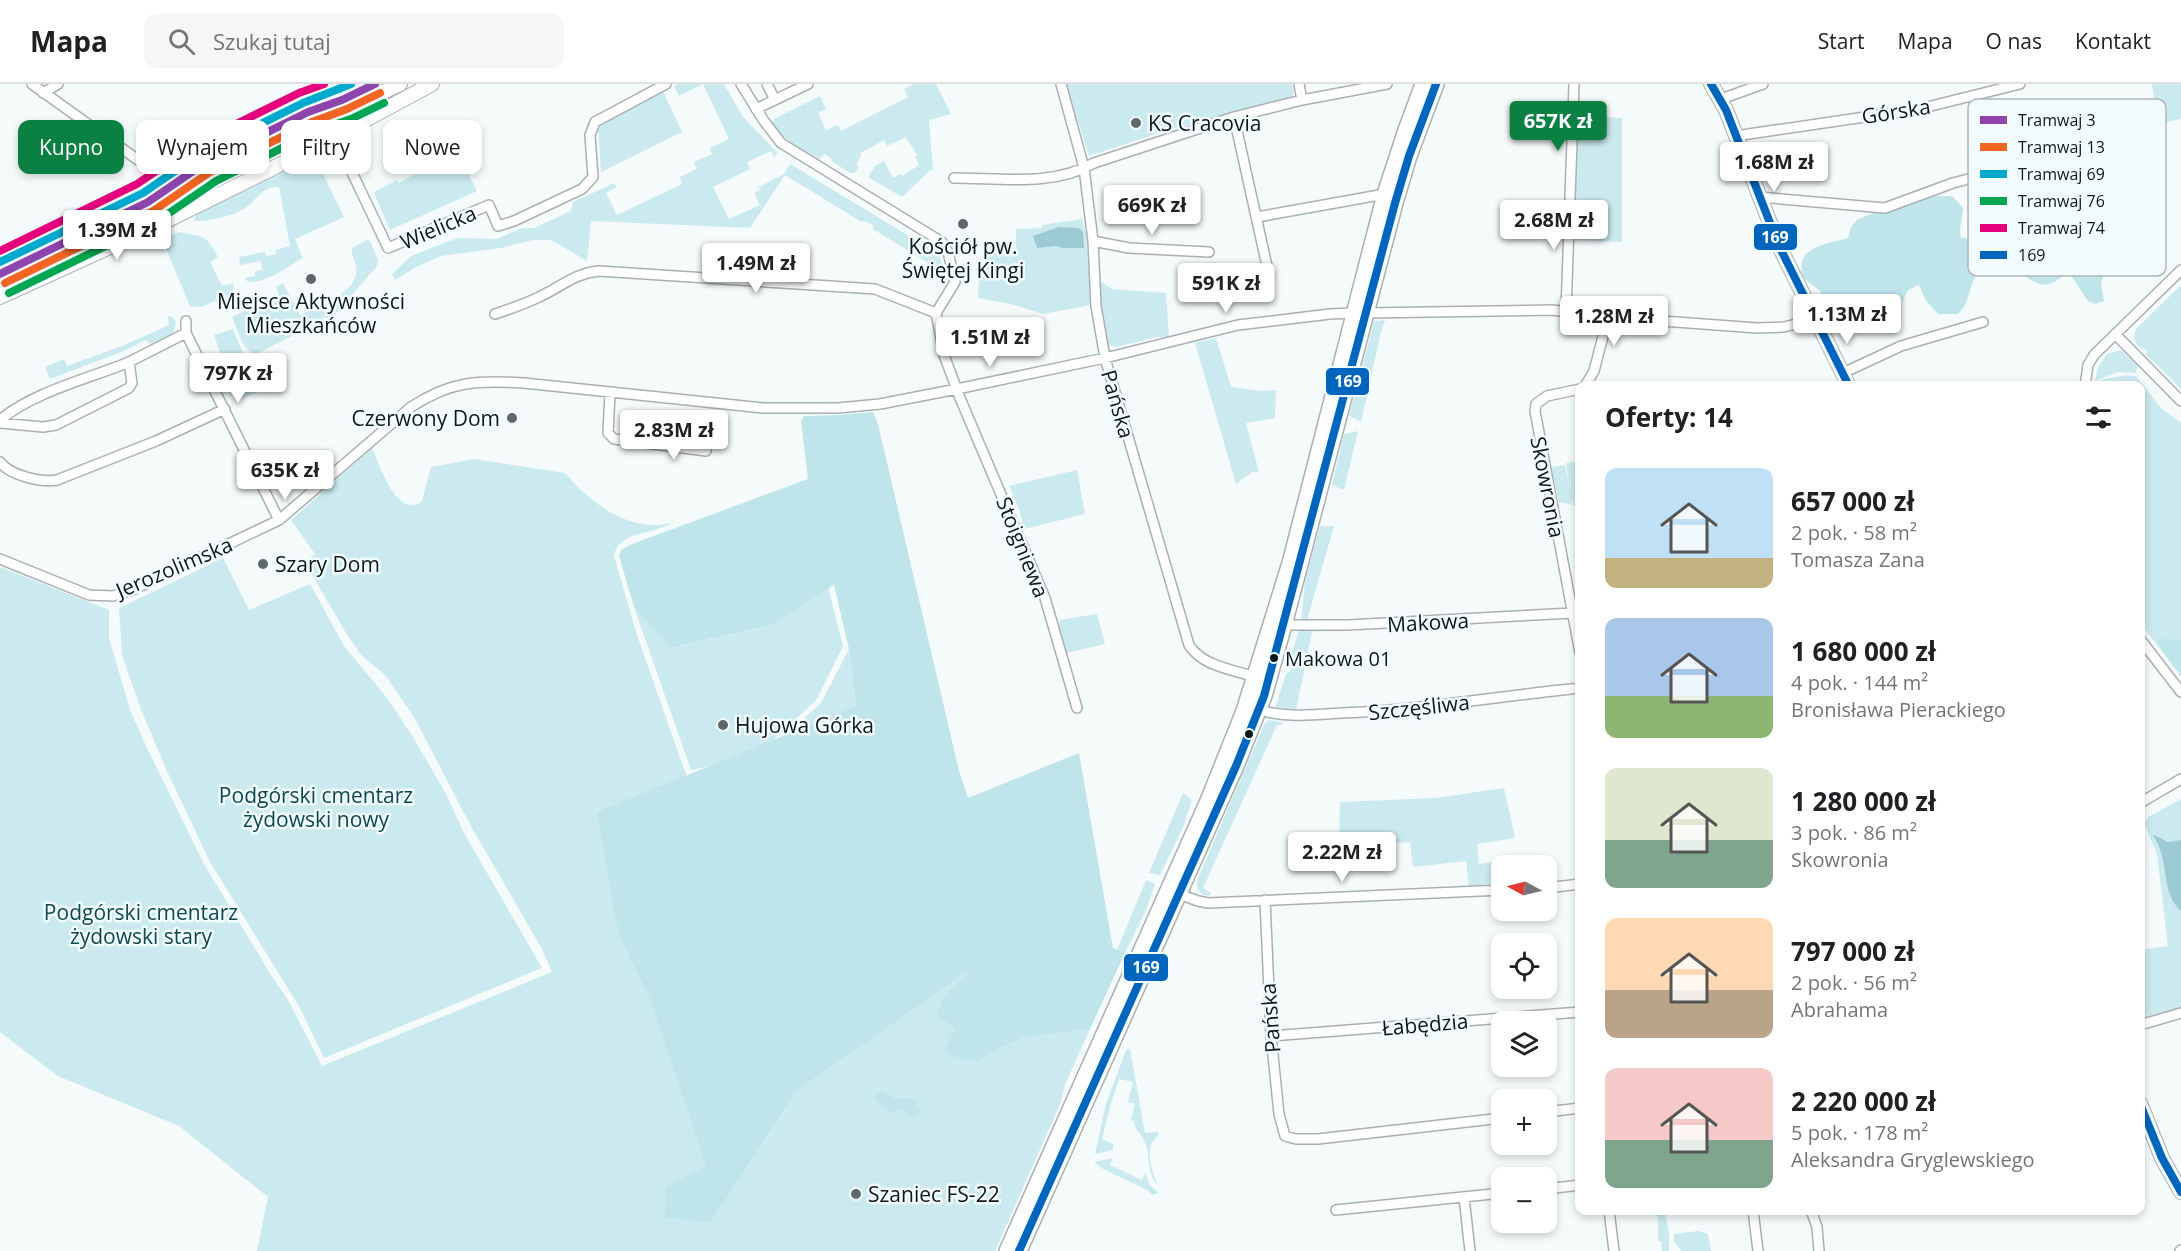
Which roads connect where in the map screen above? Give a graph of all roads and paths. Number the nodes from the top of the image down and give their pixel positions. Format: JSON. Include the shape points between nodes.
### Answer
{"nodes":[{"id":1,"x":32,"y":84,"type":"edge"},
{"id":2,"x":58,"y":84,"type":"edge"},
{"id":3,"x":313,"y":84,"type":"edge"},
{"id":4,"x":400,"y":84,"type":"edge"},
{"id":5,"x":432,"y":84,"type":"edge"},
{"id":6,"x":666,"y":84,"type":"edge"},
{"id":7,"x":741,"y":84,"type":"edge"},
{"id":8,"x":767,"y":84,"type":"edge"},
{"id":9,"x":808,"y":84,"type":"edge"},
{"id":10,"x":1061,"y":84,"type":"edge"},
{"id":11,"x":1299,"y":84,"type":"edge"},
{"id":12,"x":1387,"y":84,"type":"edge"},
{"id":13,"x":1423,"y":84,"type":"edge"},
{"id":14,"x":1436,"y":84,"type":"edge"},
{"id":15,"x":1574,"y":84,"type":"edge"},
{"id":16,"x":1711,"y":84,"type":"edge"},
{"id":17,"x":1762,"y":84,"type":"edge"},
{"id":18,"x":2020,"y":84,"type":"edge"},
{"id":19,"x":43,"y":93,"type":"junction"},
{"id":20,"x":1721,"y":99,"type":"junction"},
{"id":21,"x":775,"y":100,"type":"junction"},
{"id":22,"x":1302,"y":100,"type":"junction"},
{"id":23,"x":756,"y":109,"type":"junction"},
{"id":24,"x":1234,"y":117,"type":"junction"},
{"id":25,"x":327,"y":120,"type":"joint"},
{"id":26,"x":364,"y":120,"type":"edge"},
{"id":27,"x":1735,"y":136,"type":"junction"},
{"id":28,"x":281,"y":144,"type":"edge"},
{"id":29,"x":281,"y":162,"type":"edge"},
{"id":30,"x":1084,"y":168,"type":"junction"},
{"id":31,"x":353,"y":174,"type":"edge"},
{"id":32,"x":954,"y":178,"type":"dead end"},
{"id":33,"x":1968,"y":179,"type":"edge"},
{"id":34,"x":1385,"y":194,"type":"junction"},
{"id":35,"x":1759,"y":198,"type":"junction"},
{"id":36,"x":167,"y":203,"type":"junction"},
{"id":37,"x":1257,"y":217,"type":"junction"},
{"id":38,"x":1093,"y":240,"type":"junction"},
{"id":39,"x":1209,"y":252,"type":"dead end"},
{"id":40,"x":2181,"y":270,"type":"edge"},
{"id":41,"x":1269,"y":275,"type":"dead end"},
{"id":42,"x":0,"y":285,"type":"edge"},
{"id":43,"x":0,"y":297,"type":"edge"},
{"id":44,"x":1566,"y":311,"type":"junction"},
{"id":45,"x":936,"y":313,"type":"junction"},
{"id":46,"x":1360,"y":313,"type":"junction"},
{"id":47,"x":495,"y":314,"type":"dead end"},
{"id":48,"x":1608,"y":317,"type":"junction"},
{"id":49,"x":1816,"y":319,"type":"junction"},
{"id":50,"x":186,"y":321,"type":"dead end"},
{"id":51,"x":1983,"y":322,"type":"dead end"},
{"id":52,"x":186,"y":333,"type":"junction"},
{"id":53,"x":2115,"y":334,"type":"junction"},
{"id":54,"x":1104,"y":358,"type":"junction"},
{"id":55,"x":129,"y":362,"type":"junction"},
{"id":56,"x":1846,"y":379,"type":"edge"},
{"id":57,"x":1588,"y":381,"type":"edge"},
{"id":58,"x":2086,"y":381,"type":"edge"},
{"id":59,"x":957,"y":389,"type":"junction"},
{"id":60,"x":1575,"y":390,"type":"edge"},
{"id":61,"x":610,"y":393,"type":"junction"},
{"id":62,"x":2181,"y":401,"type":"edge"},
{"id":63,"x":225,"y":409,"type":"junction"},
{"id":64,"x":0,"y":422,"type":"edge"},
{"id":65,"x":706,"y":451,"type":"dead end"},
{"id":66,"x":0,"y":462,"type":"edge"},
{"id":67,"x":279,"y":520,"type":"junction"},
{"id":68,"x":0,"y":559,"type":"edge"},
{"id":69,"x":1573,"y":614,"type":"junction"},
{"id":70,"x":1284,"y":625,"type":"junction"},
{"id":71,"x":1575,"y":625,"type":"edge"},
{"id":72,"x":2145,"y":645,"type":"edge"},
{"id":73,"x":1256,"y":677,"type":"junction"},
{"id":74,"x":1575,"y":689,"type":"edge"},
{"id":75,"x":2181,"y":692,"type":"edge"},
{"id":76,"x":1077,"y":708,"type":"dead end"},
{"id":77,"x":1259,"y":710,"type":"junction"},
{"id":78,"x":2181,"y":779,"type":"edge"},
{"id":79,"x":2145,"y":800,"type":"edge"},
{"id":80,"x":1575,"y":885,"type":"edge"},
{"id":81,"x":1557,"y":887,"type":"edge"},
{"id":82,"x":1491,"y":890,"type":"edge"},
{"id":83,"x":1179,"y":894,"type":"junction"},
{"id":84,"x":1264,"y":900,"type":"junction"},
{"id":85,"x":1575,"y":1011,"type":"edge"},
{"id":86,"x":2181,"y":1013,"type":"edge"},
{"id":87,"x":2145,"y":1024,"type":"edge"},
{"id":88,"x":1271,"y":1036,"type":"junction"},
{"id":89,"x":1575,"y":1109,"type":"edge"},
{"id":90,"x":1557,"y":1111,"type":"edge"},
{"id":91,"x":2145,"y":1116,"type":"edge"},
{"id":92,"x":1491,"y":1119,"type":"edge"},
{"id":93,"x":1575,"y":1186,"type":"edge"},
{"id":94,"x":1557,"y":1188,"type":"edge"},
{"id":95,"x":2181,"y":1192,"type":"edge"},
{"id":96,"x":1491,"y":1194,"type":"edge"},
{"id":97,"x":1464,"y":1197,"type":"junction"},
{"id":98,"x":1336,"y":1210,"type":"dead end"},
{"id":99,"x":1610,"y":1215,"type":"edge"},
{"id":100,"x":1754,"y":1215,"type":"edge"},
{"id":101,"x":1813,"y":1215,"type":"edge"},
{"id":102,"x":1007,"y":1251,"type":"edge"},
{"id":103,"x":1019,"y":1251,"type":"edge"},
{"id":104,"x":1470,"y":1251,"type":"edge"},
{"id":105,"x":1614,"y":1251,"type":"edge"},
{"id":106,"x":1758,"y":1251,"type":"edge"},
{"id":107,"x":1820,"y":1251,"type":"edge"}],
"edges":[{"from":1,"to":19,"type":"street"},
{"from":2,"to":19,"type":"street"},
{"from":3,"to":25,"type":"street"},
{"from":4,"to":25,"type":"main road"},
{"from":5,"to":26,"type":"main road"},
{"from":6,"to":31,"type":"street","name":"Wielicka","via":[[595,122],[590,135],[592,177],[588,185],[498,226],[489,205],[388,248]]},
{"from":7,"to":23,"type":"street"},
{"from":8,"to":21,"type":"street"},
{"from":9,"to":21,"type":"street"},
{"from":10,"to":30,"type":"street","name":"Pańska"},
{"from":11,"to":22,"type":"street"},
{"from":12,"to":22,"type":"street"},
{"from":13,"to":34,"type":"main road"},
{"from":14,"to":46,"type":"main road"},
{"from":15,"to":44,"type":"street"},
{"from":16,"to":20,"type":"main road"},
{"from":17,"to":20,"type":"street"},
{"from":18,"to":27,"type":"street","name":"Górska","via":[[1919,109]]},
{"from":19,"to":36,"type":"street","via":[[145,165]]},
{"from":20,"to":27,"type":"main road"},
{"from":21,"to":23,"type":"street"},
{"from":22,"to":24,"type":"street"},
{"from":23,"to":45,"type":"street","via":[[792,151],[942,242],[955,282]]},
{"from":24,"to":30,"type":"street"},
{"from":24,"to":37,"type":"street"},
{"from":27,"to":35,"type":"main road"},
{"from":28,"to":36,"type":"main road"},
{"from":29,"to":43,"type":"main road","via":[[160,224]]},
{"from":30,"to":32,"type":"street","via":[[1030,180]]},
{"from":30,"to":38,"type":"street","name":"Pańska"},
{"from":33,"to":35,"type":"street","via":[[1885,208]]},
{"from":34,"to":37,"type":"street"},
{"from":34,"to":46,"type":"main road"},
{"from":35,"to":49,"type":"main road"},
{"from":36,"to":42,"type":"main road"},
{"from":37,"to":41,"type":"street"},
{"from":38,"to":39,"type":"street","via":[[1129,248]]},
{"from":38,"to":54,"type":"street","name":"Pańska","via":[[1093,277]]},
{"from":40,"to":53,"type":"street"},
{"from":44,"to":46,"type":"street","name":"Jerozolimska"},
{"from":44,"to":48,"type":"street","name":"Jerozolimska"},
{"from":45,"to":47,"type":"street","via":[[875,289],[587,272],[541,297]]},
{"from":45,"to":59,"type":"street","name":"Stoigniewa","via":[[944,355]]},
{"from":46,"to":54,"type":"street","name":"Jerozolimska","via":[[1238,325]]},
{"from":46,"to":70,"type":"main road"},
{"from":46,"to":73,"type":"main road"},
{"from":48,"to":49,"type":"street","name":"Jerozolimska","via":[[1764,328]]},
{"from":48,"to":57,"type":"street"},
{"from":49,"to":56,"type":"main road"},
{"from":50,"to":52,"type":"street"},
{"from":51,"to":56,"type":"street","via":[[1901,346]]},
{"from":52,"to":55,"type":"street"},
{"from":52,"to":63,"type":"street"},
{"from":53,"to":58,"type":"street","via":[[2090,360]]},
{"from":53,"to":62,"type":"street"},
{"from":54,"to":59,"type":"street","name":"Jerozolimska"},
{"from":54,"to":73,"type":"street","name":"Pańska","via":[[1189,645],[1204,660]]},
{"from":55,"to":64,"type":"street","via":[[67,385],[10,412]]},
{"from":55,"to":64,"type":"street","via":[[129,388],[56,425]]},
{"from":59,"to":61,"type":"street","name":"Jerozolimska","via":[[880,404],[797,409]]},
{"from":59,"to":76,"type":"street","name":"Stoigniewa","via":[[1045,598]]},
{"from":60,"to":69,"type":"street","name":"Skowronia","via":[[1547,396],[1536,404],[1535,411]]},
{"from":61,"to":65,"type":"street","via":[[610,437]]},
{"from":61,"to":67,"type":"street","name":"Jerozolimska","via":[[502,382],[447,387],[411,407]]},
{"from":63,"to":66,"type":"street","via":[[57,480],[13,473]]},
{"from":63,"to":67,"type":"street"},
{"from":67,"to":68,"type":"street","name":"Jerozolimska","via":[[113,596],[89,595]]},
{"from":69,"to":70,"type":"street","name":"Makowa"},
{"from":69,"to":71,"type":"street","name":"Skowronia"},
{"from":70,"to":77,"type":"main road"},
{"from":72,"to":75,"type":"street"},
{"from":73,"to":102,"type":"main road","via":[[1208,801]]},
{"from":74,"to":77,"type":"street","name":"Szczęśliwa","via":[[1358,713],[1290,716]]},
{"from":77,"to":83,"type":"main road"},
{"from":78,"to":79,"type":"street"},
{"from":80,"to":81,"type":"street"},
{"from":82,"to":84,"type":"street"},
{"from":83,"to":84,"type":"street","via":[[1208,903]]},
{"from":83,"to":103,"type":"main road"},
{"from":84,"to":88,"type":"street","name":"Pańska"},
{"from":85,"to":88,"type":"street","name":"Łabędzia"},
{"from":86,"to":87,"type":"street"},
{"from":88,"to":92,"type":"street","name":"Pańska","via":[[1285,1136],[1318,1140]]},
{"from":89,"to":90,"type":"street"},
{"from":91,"to":95,"type":"main road"},
{"from":93,"to":94,"type":"street"},
{"from":96,"to":97,"type":"street"},
{"from":97,"to":98,"type":"street"},
{"from":97,"to":104,"type":"street"},
{"from":99,"to":105,"type":"street"},
{"from":100,"to":106,"type":"street"},
{"from":101,"to":107,"type":"street"}]}
